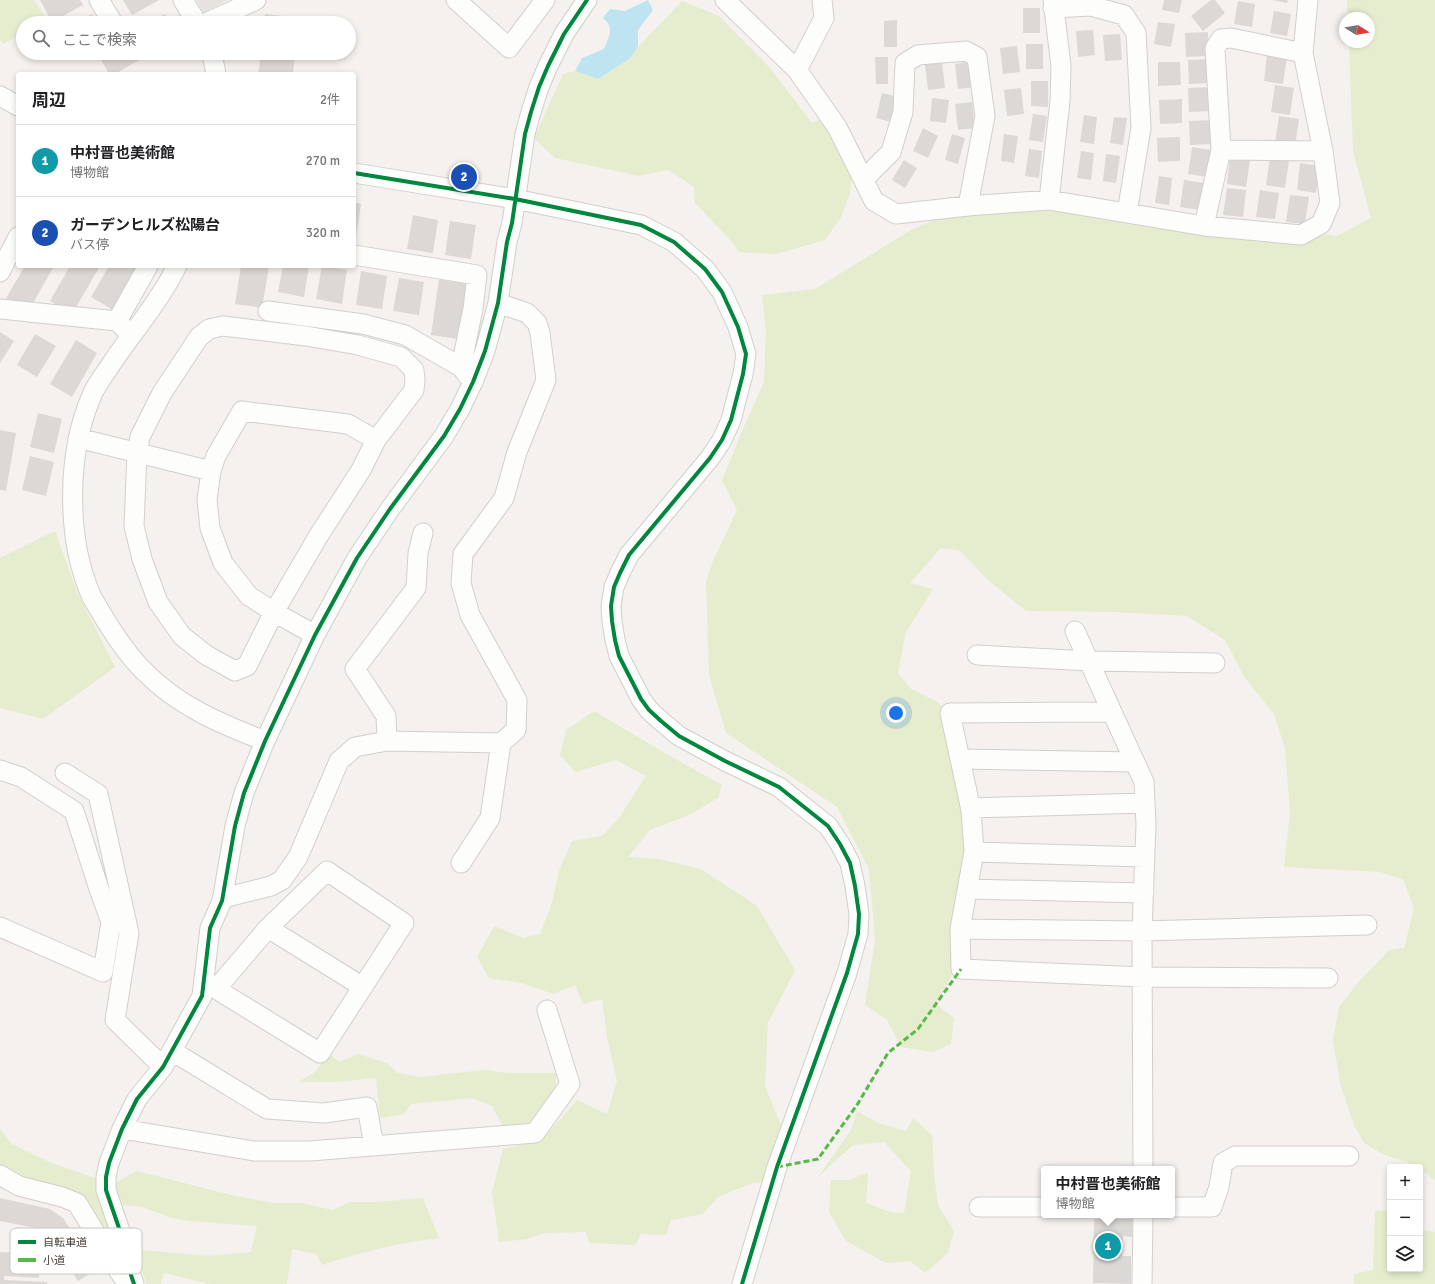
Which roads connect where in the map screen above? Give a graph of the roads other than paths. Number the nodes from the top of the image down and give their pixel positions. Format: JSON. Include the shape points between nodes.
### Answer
{"nodes":[{"id":1,"x":99,"y":0,"type":"edge"},
{"id":2,"x":183,"y":0,"type":"edge"},
{"id":3,"x":256,"y":0,"type":"edge"},
{"id":4,"x":456,"y":0,"type":"edge"},
{"id":5,"x":545,"y":0,"type":"edge"},
{"id":6,"x":587,"y":0,"type":"edge"},
{"id":7,"x":725,"y":0,"type":"edge"},
{"id":8,"x":822,"y":0,"type":"edge"},
{"id":9,"x":1308,"y":0,"type":"edge"},
{"id":10,"x":1053,"y":4,"type":"edge"},
{"id":11,"x":109,"y":16,"type":"edge"},
{"id":12,"x":193,"y":16,"type":"edge"},
{"id":13,"x":221,"y":16,"type":"edge"},
{"id":14,"x":1303,"y":53,"type":"junction"},
{"id":15,"x":213,"y":60,"type":"edge"},
{"id":16,"x":797,"y":70,"type":"junction"},
{"id":17,"x":216,"y":72,"type":"edge"},
{"id":18,"x":0,"y":96,"type":"edge"},
{"id":19,"x":16,"y":105,"type":"edge"},
{"id":20,"x":1221,"y":150,"type":"junction"},
{"id":21,"x":1324,"y":151,"type":"junction"},
{"id":22,"x":356,"y":173,"type":"edge"},
{"id":23,"x":864,"y":179,"type":"junction"},
{"id":24,"x":515,"y":199,"type":"junction"},
{"id":25,"x":1049,"y":200,"type":"junction"},
{"id":26,"x":968,"y":206,"type":"junction"},
{"id":27,"x":1127,"y":213,"type":"junction"},
{"id":28,"x":1204,"y":226,"type":"junction"},
{"id":29,"x":16,"y":241,"type":"edge"},
{"id":30,"x":356,"y":255,"type":"edge"},
{"id":31,"x":147,"y":268,"type":"edge"},
{"id":32,"x":176,"y":268,"type":"edge"},
{"id":33,"x":0,"y":272,"type":"edge"},
{"id":34,"x":498,"y":303,"type":"junction"},
{"id":35,"x":0,"y":308,"type":"edge"},
{"id":36,"x":268,"y":311,"type":"dead end"},
{"id":37,"x":117,"y":321,"type":"junction"},
{"id":38,"x":131,"y":335,"type":"junction"},
{"id":39,"x":461,"y":367,"type":"junction"},
{"id":40,"x":473,"y":382,"type":"junction"},
{"id":41,"x":78,"y":438,"type":"junction"},
{"id":42,"x":376,"y":440,"type":"junction"},
{"id":43,"x":137,"y":453,"type":"junction"},
{"id":44,"x":211,"y":471,"type":"junction"},
{"id":45,"x":423,"y":533,"type":"dead end"},
{"id":46,"x":274,"y":612,"type":"junction"},
{"id":47,"x":1074,"y":631,"type":"dead end"},
{"id":48,"x":315,"y":634,"type":"junction"},
{"id":49,"x":977,"y":655,"type":"dead end"},
{"id":50,"x":1089,"y":661,"type":"junction"},
{"id":51,"x":1215,"y":663,"type":"dead end"},
{"id":52,"x":1112,"y":712,"type":"junction"},
{"id":53,"x":265,"y":741,"type":"junction"},
{"id":54,"x":387,"y":741,"type":"junction"},
{"id":55,"x":501,"y":743,"type":"junction"},
{"id":56,"x":960,"y":759,"type":"junction"},
{"id":57,"x":1135,"y":762,"type":"junction"},
{"id":58,"x":0,"y":770,"type":"edge"},
{"id":59,"x":65,"y":773,"type":"dead end"},
{"id":60,"x":1145,"y":803,"type":"junction"},
{"id":61,"x":970,"y":808,"type":"junction"},
{"id":62,"x":974,"y":852,"type":"junction"},
{"id":63,"x":1145,"y":857,"type":"junction"},
{"id":64,"x":461,"y":863,"type":"dead end"},
{"id":65,"x":967,"y":889,"type":"junction"},
{"id":66,"x":1144,"y":893,"type":"junction"},
{"id":67,"x":222,"y":901,"type":"junction"},
{"id":68,"x":1367,"y":925,"type":"dead end"},
{"id":69,"x":0,"y":926,"type":"edge"},
{"id":70,"x":268,"y":928,"type":"junction"},
{"id":71,"x":960,"y":929,"type":"junction"},
{"id":72,"x":1142,"y":931,"type":"junction"},
{"id":73,"x":1143,"y":977,"type":"junction"},
{"id":74,"x":1328,"y":978,"type":"dead end"},
{"id":75,"x":363,"y":987,"type":"junction"},
{"id":76,"x":209,"y":992,"type":"junction"},
{"id":77,"x":547,"y":1010,"type":"dead end"},
{"id":78,"x":172,"y":1051,"type":"junction"},
{"id":79,"x":163,"y":1067,"type":"junction"},
{"id":80,"x":122,"y":1129,"type":"junction"},
{"id":81,"x":374,"y":1146,"type":"junction"},
{"id":82,"x":1349,"y":1156,"type":"dead end"},
{"id":83,"x":1143,"y":1166,"type":"edge"},
{"id":84,"x":0,"y":1176,"type":"edge"},
{"id":85,"x":979,"y":1207,"type":"dead end"},
{"id":86,"x":1041,"y":1207,"type":"edge"},
{"id":87,"x":1175,"y":1207,"type":"edge"},
{"id":88,"x":1143,"y":1218,"type":"edge"},
{"id":89,"x":92,"y":1228,"type":"edge"},
{"id":90,"x":119,"y":1228,"type":"edge"},
{"id":91,"x":121,"y":1274,"type":"edge"},
{"id":92,"x":131,"y":1274,"type":"edge"},
{"id":93,"x":128,"y":1284,"type":"edge"},
{"id":94,"x":134,"y":1284,"type":"edge"},
{"id":95,"x":742,"y":1284,"type":"edge"},
{"id":96,"x":1142,"y":1284,"type":"edge"}],
"edges":[{"from":1,"to":11,"type":"street"},
{"from":2,"to":12,"type":"street"},
{"from":3,"to":13,"type":"street"},
{"from":4,"to":5,"type":"street","via":[[509,48]]},
{"from":6,"to":24,"type":"street","via":[[564,34],[539,88],[525,134]]},
{"from":7,"to":16,"type":"street"},
{"from":8,"to":16,"type":"street","via":[[824,18]]},
{"from":9,"to":14,"type":"street"},
{"from":10,"to":25,"type":"street","via":[[1061,66],[1060,101]]},
{"from":10,"to":27,"type":"street","via":[[1091,6],[1124,15],[1136,33],[1141,128]]},
{"from":14,"to":20,"type":"street","via":[[1231,38],[1221,40],[1215,48]]},
{"from":14,"to":21,"type":"street"},
{"from":15,"to":17,"type":"street"},
{"from":16,"to":23,"type":"street","via":[[837,127]]},
{"from":18,"to":19,"type":"street"},
{"from":20,"to":21,"type":"street"},
{"from":20,"to":28,"type":"street"},
{"from":21,"to":28,"type":"street","via":[[1330,203],[1321,224],[1301,235]]},
{"from":22,"to":24,"type":"street"},
{"from":23,"to":26,"type":"street","via":[[874,201],[896,214]]},
{"from":23,"to":26,"type":"street","via":[[891,152],[903,112],[906,64],[918,55],[966,51],[977,57],[985,116]]},
{"from":24,"to":34,"type":"street"},
{"from":24,"to":95,"type":"street","via":[[641,226],[674,242],[704,269],[722,292],[738,326],[746,354],[738,395],[722,440],[629,555],[614,587],[611,606],[619,656],[641,699],[650,710],[679,736],[779,787],[828,826],[850,863],[855,886],[859,914],[858,934],[777,1167]]},
{"from":25,"to":26,"type":"street"},
{"from":25,"to":27,"type":"street"},
{"from":27,"to":28,"type":"street"},
{"from":29,"to":33,"type":"street"},
{"from":30,"to":39,"type":"street","via":[[477,275]]},
{"from":31,"to":37,"type":"street"},
{"from":32,"to":38,"type":"street","via":[[162,293]]},
{"from":34,"to":40,"type":"street","via":[[485,351]]},
{"from":34,"to":55,"type":"street","via":[[527,313],[537,323],[546,380],[517,452],[504,498],[463,554],[461,583],[470,615],[517,700],[516,730]]},
{"from":35,"to":37,"type":"street"},
{"from":36,"to":39,"type":"street","via":[[363,324],[405,335]]},
{"from":37,"to":38,"type":"street"},
{"from":38,"to":41,"type":"street","via":[[92,394]]},
{"from":39,"to":40,"type":"street"},
{"from":40,"to":48,"type":"street","via":[[444,436],[357,558]]},
{"from":41,"to":43,"type":"street"},
{"from":41,"to":53,"type":"street","via":[[72,480],[72,515],[81,564],[90,594],[106,621],[126,652],[145,673],[170,693],[193,710]]},
{"from":42,"to":43,"type":"street","via":[[414,390],[414,370],[401,357],[358,345],[223,326],[209,329],[200,336],[162,393],[140,437]]},
{"from":42,"to":44,"type":"street","via":[[348,424],[242,411],[216,456]]},
{"from":42,"to":46,"type":"street","via":[[361,470]]},
{"from":43,"to":44,"type":"street"},
{"from":43,"to":46,"type":"street","via":[[134,526],[142,559],[158,602],[182,636],[206,655],[235,671],[247,666]]},
{"from":44,"to":46,"type":"street","via":[[207,500],[210,528],[223,563],[249,596]]},
{"from":45,"to":54,"type":"street","via":[[418,553],[416,588],[355,669],[386,716]]},
{"from":46,"to":48,"type":"street"},
{"from":47,"to":50,"type":"street"},
{"from":48,"to":53,"type":"street"},
{"from":49,"to":50,"type":"street"},
{"from":50,"to":51,"type":"street"},
{"from":50,"to":52,"type":"street"},
{"from":52,"to":56,"type":"street","via":[[950,713]]},
{"from":52,"to":57,"type":"street"},
{"from":53,"to":67,"type":"street","via":[[244,792],[235,826]]},
{"from":54,"to":55,"type":"street"},
{"from":54,"to":67,"type":"street","via":[[355,748],[339,760],[298,857],[282,880],[271,886],[227,897]]},
{"from":55,"to":64,"type":"street","via":[[490,818]]},
{"from":56,"to":57,"type":"street"},
{"from":56,"to":61,"type":"street"},
{"from":57,"to":60,"type":"street","via":[[1144,782]]},
{"from":58,"to":69,"type":"street","via":[[21,777],[74,811],[111,922],[103,972]]},
{"from":59,"to":79,"type":"street","via":[[98,794],[129,933],[115,1020]]},
{"from":60,"to":61,"type":"street"},
{"from":60,"to":63,"type":"street"},
{"from":61,"to":62,"type":"street"},
{"from":62,"to":63,"type":"street"},
{"from":62,"to":65,"type":"street"},
{"from":63,"to":66,"type":"street"},
{"from":65,"to":66,"type":"street"},
{"from":65,"to":71,"type":"street"},
{"from":66,"to":72,"type":"street"},
{"from":67,"to":76,"type":"street","via":[[210,928]]},
{"from":68,"to":72,"type":"street"},
{"from":70,"to":75,"type":"street"},
{"from":70,"to":75,"type":"street","via":[[326,871],[404,923]]},
{"from":70,"to":76,"type":"street"},
{"from":71,"to":72,"type":"street"},
{"from":71,"to":73,"type":"street","via":[[961,969]]},
{"from":72,"to":73,"type":"street"},
{"from":73,"to":74,"type":"street"},
{"from":73,"to":83,"type":"street"},
{"from":75,"to":76,"type":"street","via":[[320,1053]]},
{"from":76,"to":78,"type":"street"},
{"from":77,"to":81,"type":"street","via":[[570,1084],[535,1133]]},
{"from":78,"to":79,"type":"street"},
{"from":78,"to":81,"type":"street","via":[[267,1110],[324,1113],[367,1107]]},
{"from":79,"to":80,"type":"street","via":[[138,1099]]},
{"from":80,"to":81,"type":"street","via":[[254,1151],[310,1151]]},
{"from":80,"to":90,"type":"street","via":[[106,1177],[106,1190]]},
{"from":82,"to":87,"type":"street","via":[[1235,1156],[1223,1163],[1212,1207]]},
{"from":84,"to":89,"type":"street","via":[[19,1186],[77,1203]]},
{"from":85,"to":86,"type":"street"},
{"from":88,"to":96,"type":"street"},
{"from":91,"to":93,"type":"street"},
{"from":92,"to":94,"type":"street"}]}
